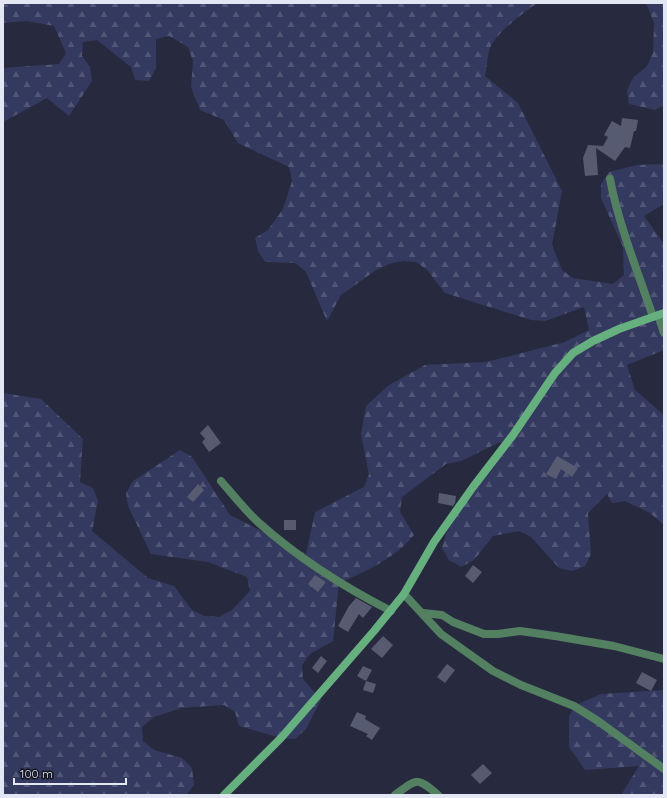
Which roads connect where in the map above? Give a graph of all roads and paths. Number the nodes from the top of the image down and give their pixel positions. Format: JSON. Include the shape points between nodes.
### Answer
{"nodes":[{"id":1,"x":610,"y":179,"type":"dead end"},
{"id":2,"x":658,"y":315,"type":"edge"},
{"id":3,"x":664,"y":333,"type":"edge"},
{"id":4,"x":221,"y":482,"type":"dead end"},
{"id":5,"x":404,"y":594,"type":"junction"},
{"id":6,"x":391,"y":611,"type":"junction"},
{"id":7,"x":422,"y":613,"type":"junction"},
{"id":8,"x":664,"y":659,"type":"edge"},
{"id":9,"x":664,"y":770,"type":"edge"},
{"id":10,"x":224,"y":795,"type":"edge"},
{"id":11,"x":395,"y":795,"type":"edge"},
{"id":12,"x":438,"y":795,"type":"edge"}],
"edges":[{"from":1,"to":2,"type":"street","via":[[621,223]]},
{"from":2,"to":3,"type":"street"},
{"from":2,"to":5,"type":"street","via":[[619,329],[573,353],[555,373],[434,542]]},
{"from":4,"to":6,"type":"street","via":[[257,521],[285,546],[359,595]]},
{"from":5,"to":6,"type":"street"},
{"from":5,"to":7,"type":"street"},
{"from":6,"to":10,"type":"street","via":[[281,738]]},
{"from":7,"to":8,"type":"street","via":[[442,615],[484,634],[520,631],[556,636],[614,646]]},
{"from":7,"to":9,"type":"street","via":[[441,634],[493,671],[580,710]]},
{"from":11,"to":12,"type":"street","via":[[413,782],[420,782]]}]}
